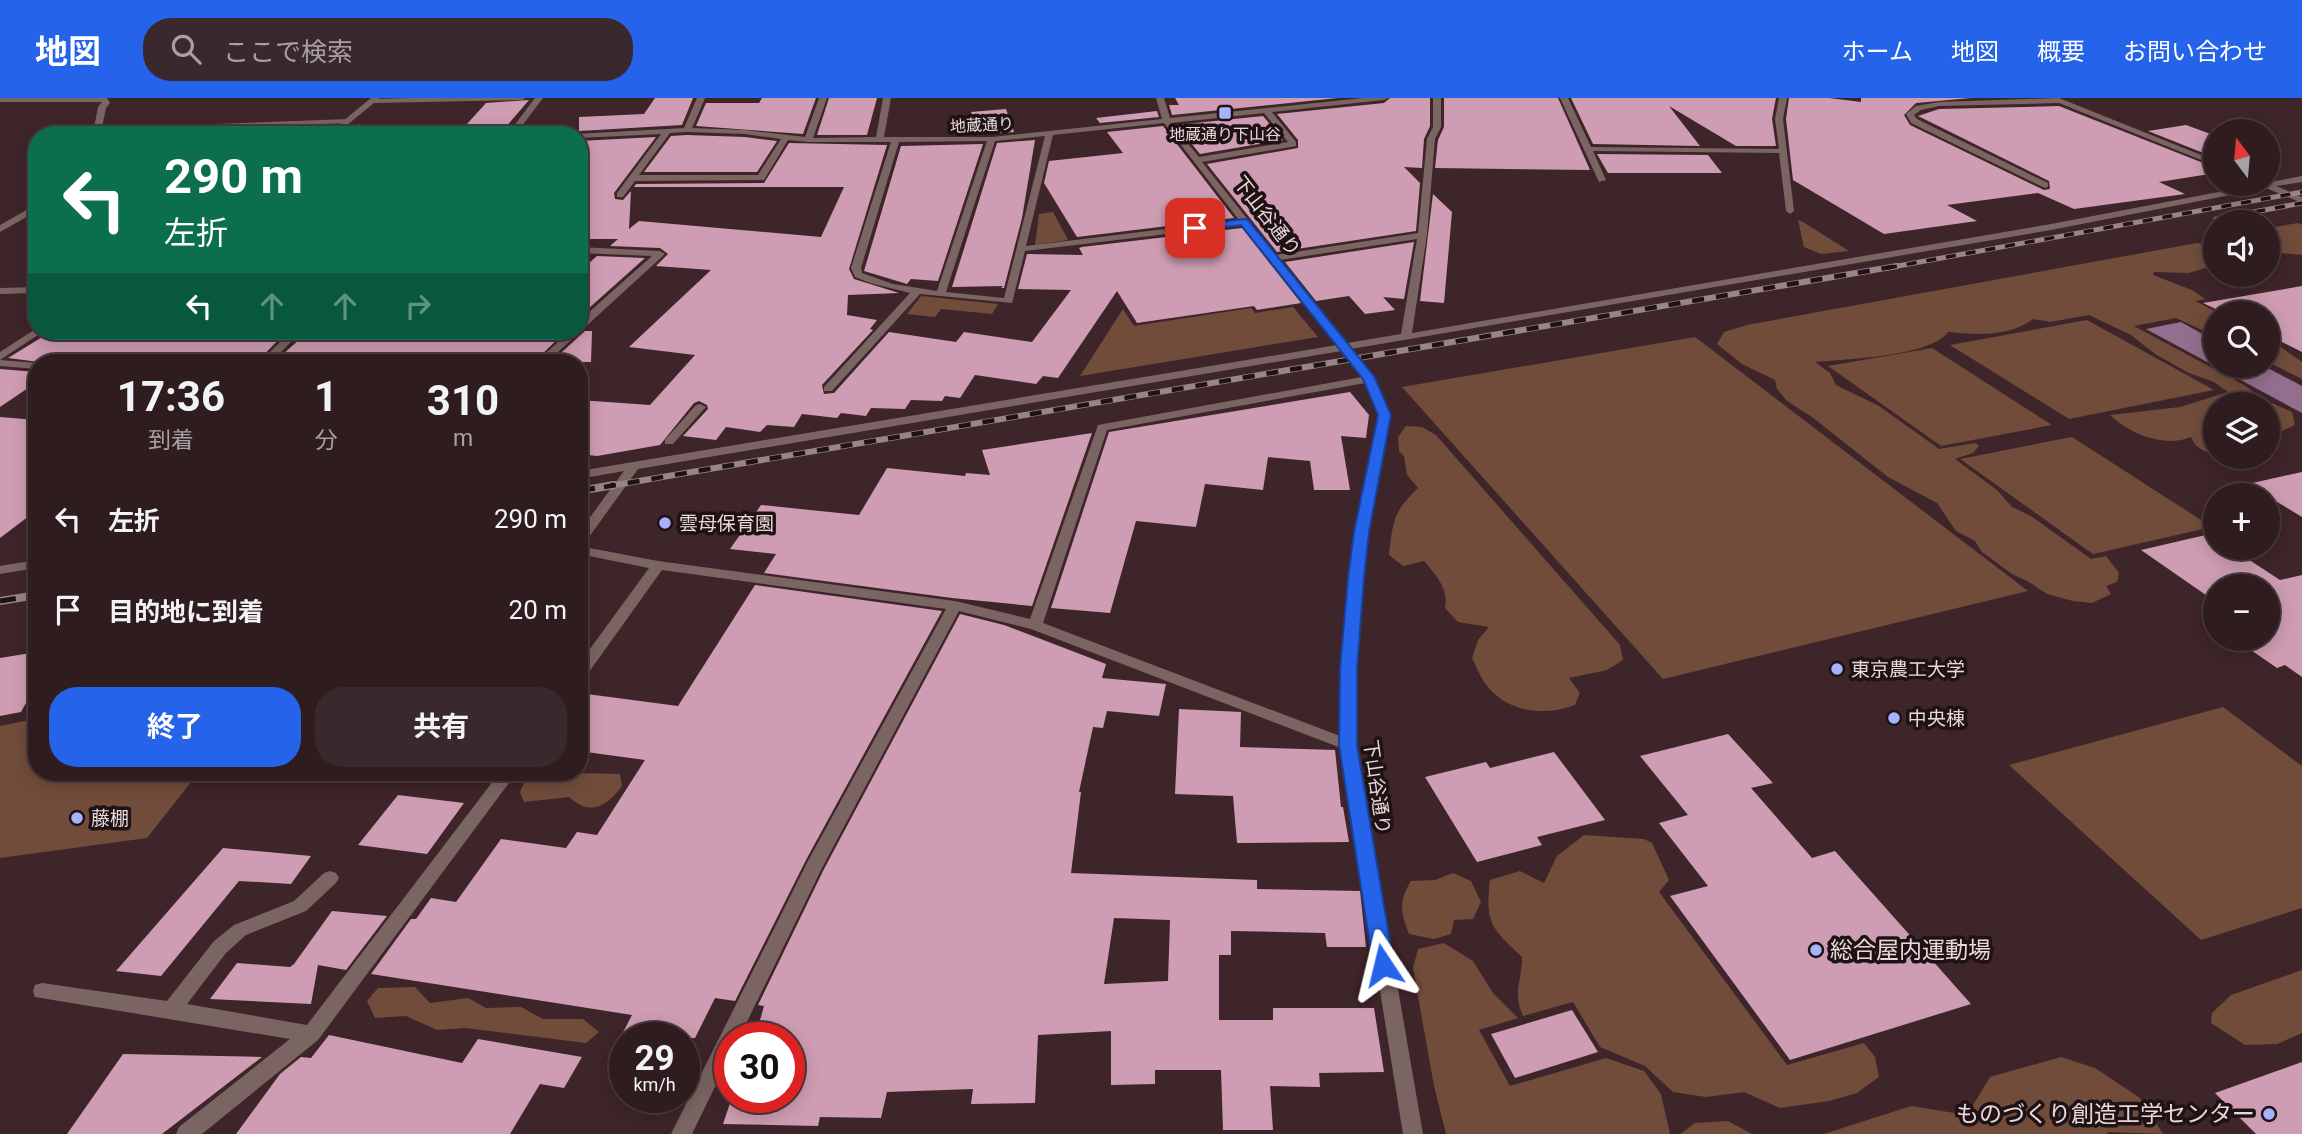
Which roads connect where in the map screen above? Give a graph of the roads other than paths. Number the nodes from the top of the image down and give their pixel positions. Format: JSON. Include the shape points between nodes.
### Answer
{"nodes":[{"id":1,"x":522,"y":98,"type":"edge"},
{"id":2,"x":539,"y":98,"type":"edge"},
{"id":3,"x":701,"y":98,"type":"edge"},
{"id":4,"x":823,"y":98,"type":"edge"},
{"id":5,"x":887,"y":98,"type":"edge"},
{"id":6,"x":1160,"y":98,"type":"edge"},
{"id":7,"x":1384,"y":98,"type":"edge"},
{"id":8,"x":1437,"y":98,"type":"edge"},
{"id":9,"x":1564,"y":98,"type":"edge"},
{"id":10,"x":1783,"y":98,"type":"edge"},
{"id":11,"x":0,"y":100,"type":"edge"},
{"id":12,"x":374,"y":100,"type":"edge"},
{"id":13,"x":2057,"y":100,"type":"edge"},
{"id":14,"x":1267,"y":111,"type":"junction"},
{"id":15,"x":348,"y":121,"type":"junction"},
{"id":16,"x":1167,"y":122,"type":"junction"},
{"id":17,"x":278,"y":123,"type":"junction"},
{"id":18,"x":99,"y":126,"type":"edge"},
{"id":19,"x":210,"y":126,"type":"edge"},
{"id":20,"x":274,"y":126,"type":"edge"},
{"id":21,"x":342,"y":126,"type":"edge"},
{"id":22,"x":518,"y":126,"type":"edge"},
{"id":23,"x":668,"y":130,"type":"junction"},
{"id":24,"x":687,"y":130,"type":"junction"},
{"id":25,"x":588,"y":135,"type":"edge"},
{"id":26,"x":1049,"y":135,"type":"junction"},
{"id":27,"x":785,"y":138,"type":"junction"},
{"id":28,"x":992,"y":139,"type":"junction"},
{"id":29,"x":808,"y":140,"type":"junction"},
{"id":30,"x":879,"y":141,"type":"junction"},
{"id":31,"x":895,"y":142,"type":"junction"},
{"id":32,"x":1587,"y":149,"type":"junction"},
{"id":33,"x":1783,"y":151,"type":"junction"},
{"id":34,"x":2203,"y":159,"type":"edge"},
{"id":35,"x":1197,"y":160,"type":"junction"},
{"id":36,"x":633,"y":178,"type":"junction"},
{"id":37,"x":2302,"y":179,"type":"edge"},
{"id":38,"x":1602,"y":180,"type":"dead end"},
{"id":39,"x":2280,"y":183,"type":"edge"},
{"id":40,"x":2045,"y":185,"type":"dead end"},
{"id":41,"x":2280,"y":191,"type":"edge"},
{"id":42,"x":620,"y":195,"type":"dead end"},
{"id":43,"x":2210,"y":196,"type":"edge"},
{"id":44,"x":2302,"y":200,"type":"edge"},
{"id":45,"x":1790,"y":211,"type":"dead end"},
{"id":46,"x":28,"y":212,"type":"edge"},
{"id":47,"x":1244,"y":222,"type":"junction"},
{"id":48,"x":0,"y":229,"type":"edge"},
{"id":49,"x":1422,"y":236,"type":"junction"},
{"id":50,"x":1021,"y":249,"type":"junction"},
{"id":51,"x":588,"y":250,"type":"edge"},
{"id":52,"x":1273,"y":258,"type":"junction"},
{"id":53,"x":28,"y":290,"type":"edge"},
{"id":54,"x":917,"y":290,"type":"junction"},
{"id":55,"x":0,"y":291,"type":"edge"},
{"id":56,"x":941,"y":292,"type":"junction"},
{"id":57,"x":588,"y":319,"type":"edge"},
{"id":58,"x":1406,"y":337,"type":"junction"},
{"id":59,"x":28,"y":338,"type":"edge"},
{"id":60,"x":288,"y":340,"type":"edge"},
{"id":61,"x":565,"y":340,"type":"edge"},
{"id":62,"x":1342,"y":347,"type":"junction"},
{"id":63,"x":273,"y":354,"type":"edge"},
{"id":64,"x":550,"y":354,"type":"edge"},
{"id":65,"x":0,"y":357,"type":"edge"},
{"id":66,"x":0,"y":363,"type":"edge"},
{"id":67,"x":28,"y":365,"type":"edge"},
{"id":68,"x":1369,"y":379,"type":"junction"},
{"id":69,"x":828,"y":389,"type":"dead end"},
{"id":70,"x":700,"y":407,"type":"dead end"},
{"id":71,"x":669,"y":442,"type":"dead end"},
{"id":72,"x":634,"y":466,"type":"junction"},
{"id":73,"x":588,"y":474,"type":"edge"},
{"id":74,"x":588,"y":529,"type":"edge"},
{"id":75,"x":588,"y":552,"type":"edge"},
{"id":76,"x":28,"y":565,"type":"edge"},
{"id":77,"x":658,"y":565,"type":"junction"},
{"id":78,"x":0,"y":570,"type":"edge"},
{"id":79,"x":955,"y":606,"type":"junction"},
{"id":80,"x":1035,"y":625,"type":"junction"},
{"id":81,"x":588,"y":662,"type":"edge"},
{"id":82,"x":1348,"y":745,"type":"junction"},
{"id":83,"x":502,"y":781,"type":"edge"},
{"id":84,"x":330,"y":878,"type":"dead end"},
{"id":85,"x":42,"y":991,"type":"dead end"},
{"id":86,"x":171,"y":1010,"type":"junction"},
{"id":87,"x":310,"y":1034,"type":"junction"},
{"id":88,"x":186,"y":1134,"type":"edge"},
{"id":89,"x":681,"y":1134,"type":"edge"},
{"id":90,"x":1413,"y":1134,"type":"edge"}],
"edges":[{"from":1,"to":12,"type":"street"},
{"from":2,"to":22,"type":"street"},
{"from":3,"to":24,"type":"street"},
{"from":4,"to":29,"type":"street"},
{"from":5,"to":30,"type":"street"},
{"from":6,"to":16,"type":"street","name":"下山谷通り"},
{"from":7,"to":14,"type":"street","name":"地蔵通り"},
{"from":8,"to":49,"type":"street"},
{"from":9,"to":32,"type":"street"},
{"from":10,"to":33,"type":"street","via":[[1779,119]]},
{"from":11,"to":18,"type":"street","via":[[104,100]]},
{"from":12,"to":15,"type":"street"},
{"from":13,"to":34,"type":"street"},
{"from":13,"to":40,"type":"street","via":[[1939,104],[1919,107],[1910,114],[1914,121]]},
{"from":14,"to":16,"type":"street","name":"地蔵通り"},
{"from":14,"to":35,"type":"street","via":[[1293,144]]},
{"from":15,"to":17,"type":"street"},
{"from":15,"to":21,"type":"street"},
{"from":16,"to":26,"type":"street","name":"地蔵通り"},
{"from":16,"to":35,"type":"street","name":"下山谷通り"},
{"from":17,"to":19,"type":"street"},
{"from":17,"to":20,"type":"street"},
{"from":23,"to":24,"type":"street","name":"地蔵通り"},
{"from":23,"to":25,"type":"street","name":"地蔵通り"},
{"from":23,"to":36,"type":"street"},
{"from":24,"to":27,"type":"street","name":"地蔵通り"},
{"from":26,"to":28,"type":"street","name":"地蔵通り"},
{"from":26,"to":50,"type":"street"},
{"from":27,"to":29,"type":"street","name":"地蔵通り"},
{"from":27,"to":36,"type":"street","via":[[761,178]]},
{"from":28,"to":31,"type":"street","name":"地蔵通り"},
{"from":28,"to":56,"type":"street"},
{"from":29,"to":30,"type":"street","name":"地蔵通り"},
{"from":30,"to":31,"type":"street","name":"地蔵通り"},
{"from":31,"to":54,"type":"street","via":[[856,268],[866,280]]},
{"from":32,"to":33,"type":"street"},
{"from":32,"to":38,"type":"street"},
{"from":33,"to":45,"type":"street"},
{"from":35,"to":47,"type":"street","name":"下山谷通り"},
{"from":36,"to":42,"type":"street"},
{"from":37,"to":39,"type":"street"},
{"from":41,"to":44,"type":"street"},
{"from":43,"to":58,"type":"street"},
{"from":46,"to":48,"type":"street"},
{"from":47,"to":50,"type":"street"},
{"from":47,"to":52,"type":"street","name":"下山谷通り"},
{"from":49,"to":52,"type":"street"},
{"from":49,"to":58,"type":"street"},
{"from":50,"to":56,"type":"street","via":[[1008,301]]},
{"from":51,"to":57,"type":"street","via":[[660,254]]},
{"from":52,"to":62,"type":"street","name":"下山谷通り"},
{"from":53,"to":55,"type":"street"},
{"from":54,"to":56,"type":"street"},
{"from":54,"to":69,"type":"street"},
{"from":58,"to":62,"type":"street"},
{"from":59,"to":65,"type":"street"},
{"from":60,"to":63,"type":"street"},
{"from":61,"to":64,"type":"street"},
{"from":62,"to":68,"type":"street","name":"下山谷通り"},
{"from":62,"to":72,"type":"street"},
{"from":66,"to":67,"type":"street"},
{"from":68,"to":80,"type":"street","via":[[1102,427]]},
{"from":68,"to":82,"type":"street","name":"下山谷通り","via":[[1384,415],[1361,532],[1349,669]]},
{"from":70,"to":71,"type":"street"},
{"from":72,"to":73,"type":"street"},
{"from":72,"to":74,"type":"street"},
{"from":75,"to":77,"type":"street"},
{"from":76,"to":78,"type":"street"},
{"from":77,"to":79,"type":"street"},
{"from":77,"to":81,"type":"street"},
{"from":79,"to":80,"type":"street"},
{"from":79,"to":89,"type":"street","via":[[814,866]]},
{"from":80,"to":82,"type":"street"},
{"from":82,"to":90,"type":"street","name":"下山谷通り"},
{"from":83,"to":87,"type":"street"},
{"from":84,"to":86,"type":"street","via":[[300,906],[240,930],[220,947]]},
{"from":85,"to":86,"type":"street"},
{"from":86,"to":87,"type":"street"},
{"from":87,"to":88,"type":"street"}]}
